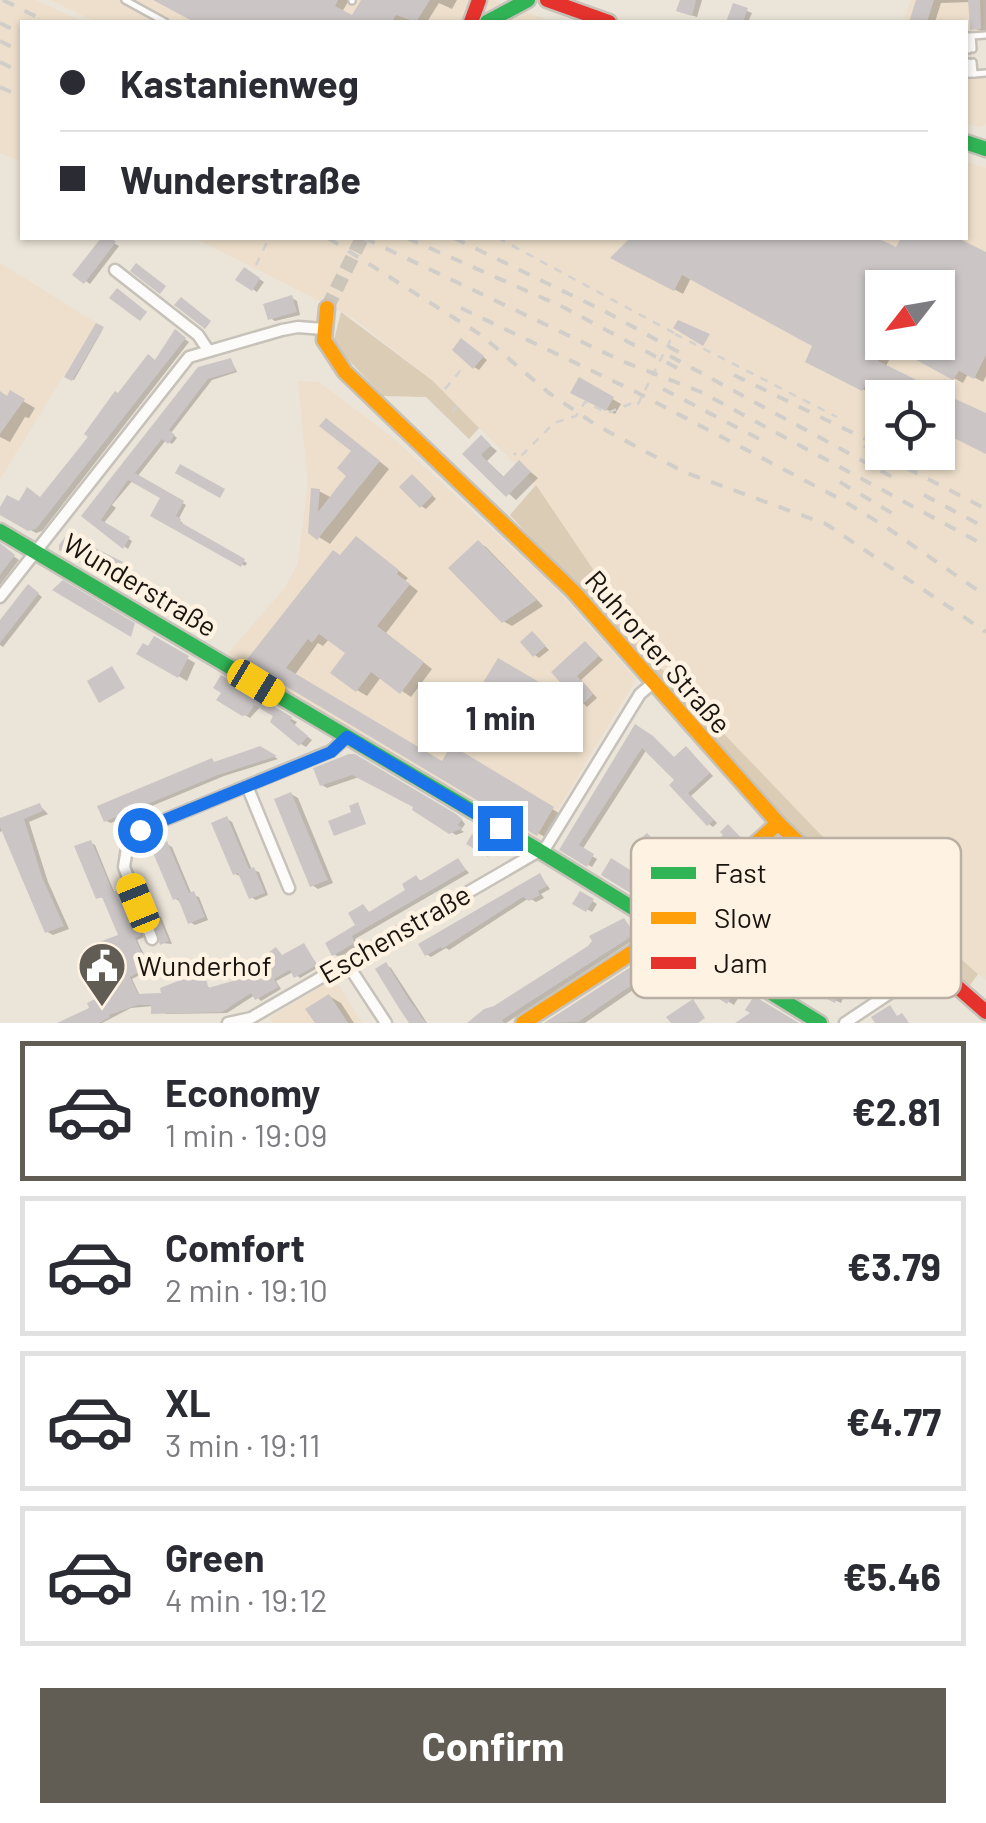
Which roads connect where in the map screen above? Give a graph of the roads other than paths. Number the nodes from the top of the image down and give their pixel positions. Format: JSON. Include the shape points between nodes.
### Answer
{"nodes":[{"id":1,"x":124,"y":0,"type":"edge"},
{"id":2,"x":528,"y":0,"type":"edge"},
{"id":3,"x":546,"y":0,"type":"edge"},
{"id":4,"x":161,"y":20,"type":"edge"},
{"id":5,"x":491,"y":20,"type":"edge"},
{"id":6,"x":603,"y":20,"type":"edge"},
{"id":7,"x":986,"y":35,"type":"edge"},
{"id":8,"x":968,"y":36,"type":"edge"},
{"id":9,"x":968,"y":49,"type":"edge"},
{"id":10,"x":115,"y":270,"type":"dead end"},
{"id":11,"x":327,"y":308,"type":"tunnel mouth"},
{"id":12,"x":322,"y":329,"type":"junction"},
{"id":13,"x":208,"y":350,"type":"junction"},
{"id":14,"x":0,"y":530,"type":"edge"},
{"id":15,"x":35,"y":552,"type":"junction"},
{"id":16,"x":0,"y":597,"type":"edge"},
{"id":17,"x":654,"y":683,"type":"junction"},
{"id":18,"x":347,"y":737,"type":"junction"},
{"id":19,"x":247,"y":786,"type":"junction"},
{"id":20,"x":778,"y":824,"type":"junction"},
{"id":21,"x":763,"y":838,"type":"edge"},
{"id":22,"x":793,"y":838,"type":"edge"},
{"id":23,"x":540,"y":850,"type":"junction"},
{"id":24,"x":289,"y":888,"type":"dead end"},
{"id":25,"x":631,"y":907,"type":"edge"},
{"id":26,"x":152,"y":938,"type":"dead end"},
{"id":27,"x":631,"y":951,"type":"edge"},
{"id":28,"x":346,"y":962,"type":"junction"},
{"id":29,"x":961,"y":990,"type":"edge"},
{"id":30,"x":779,"y":998,"type":"edge"},
{"id":31,"x":882,"y":998,"type":"edge"},
{"id":32,"x":986,"y":1012,"type":"edge"},
{"id":33,"x":228,"y":1023,"type":"edge"},
{"id":34,"x":386,"y":1023,"type":"edge"},
{"id":35,"x":523,"y":1023,"type":"edge"},
{"id":36,"x":820,"y":1023,"type":"edge"},
{"id":37,"x":845,"y":1023,"type":"edge"}],
"edges":[{"from":1,"to":4,"type":"lane"},
{"from":2,"to":5,"type":"street"},
{"from":3,"to":6,"type":"street"},
{"from":7,"to":8,"type":"lane"},
{"from":8,"to":9,"type":"lane"},
{"from":10,"to":13,"type":"street","via":[[198,334]]},
{"from":11,"to":12,"type":"street"},
{"from":12,"to":13,"type":"street","via":[[298,327]]},
{"from":12,"to":17,"type":"street","name":"Ruhrorter Straße","via":[[328,352],[344,372],[542,559]]},
{"from":13,"to":15,"type":"street","via":[[184,362]]},
{"from":14,"to":15,"type":"street","name":"Wunderstraße"},
{"from":15,"to":16,"type":"street"},
{"from":15,"to":18,"type":"street","name":"Wunderstraße"},
{"from":17,"to":20,"type":"street","name":"Ruhrorter Straße"},
{"from":17,"to":23,"type":"street","name":"Eschenstraße","via":[[640,694]]},
{"from":18,"to":19,"type":"street","via":[[331,752]]},
{"from":18,"to":23,"type":"street","name":"Wunderstraße"},
{"from":19,"to":24,"type":"street"},
{"from":19,"to":26,"type":"street","via":[[140,830],[128,848],[124,868]]},
{"from":20,"to":21,"type":"street"},
{"from":20,"to":22,"type":"street","name":"Ruhrorter Straße"},
{"from":23,"to":25,"type":"street","name":"Wunderstraße"},
{"from":23,"to":28,"type":"street","name":"Eschenstraße"},
{"from":27,"to":35,"type":"street"},
{"from":28,"to":33,"type":"street","name":"Eschenstraße","via":[[251,1018]]},
{"from":28,"to":34,"type":"street"},
{"from":29,"to":32,"type":"street","name":"Ruhrorter Straße"},
{"from":30,"to":36,"type":"street","name":"Wunderstraße"},
{"from":31,"to":37,"type":"street"}]}
